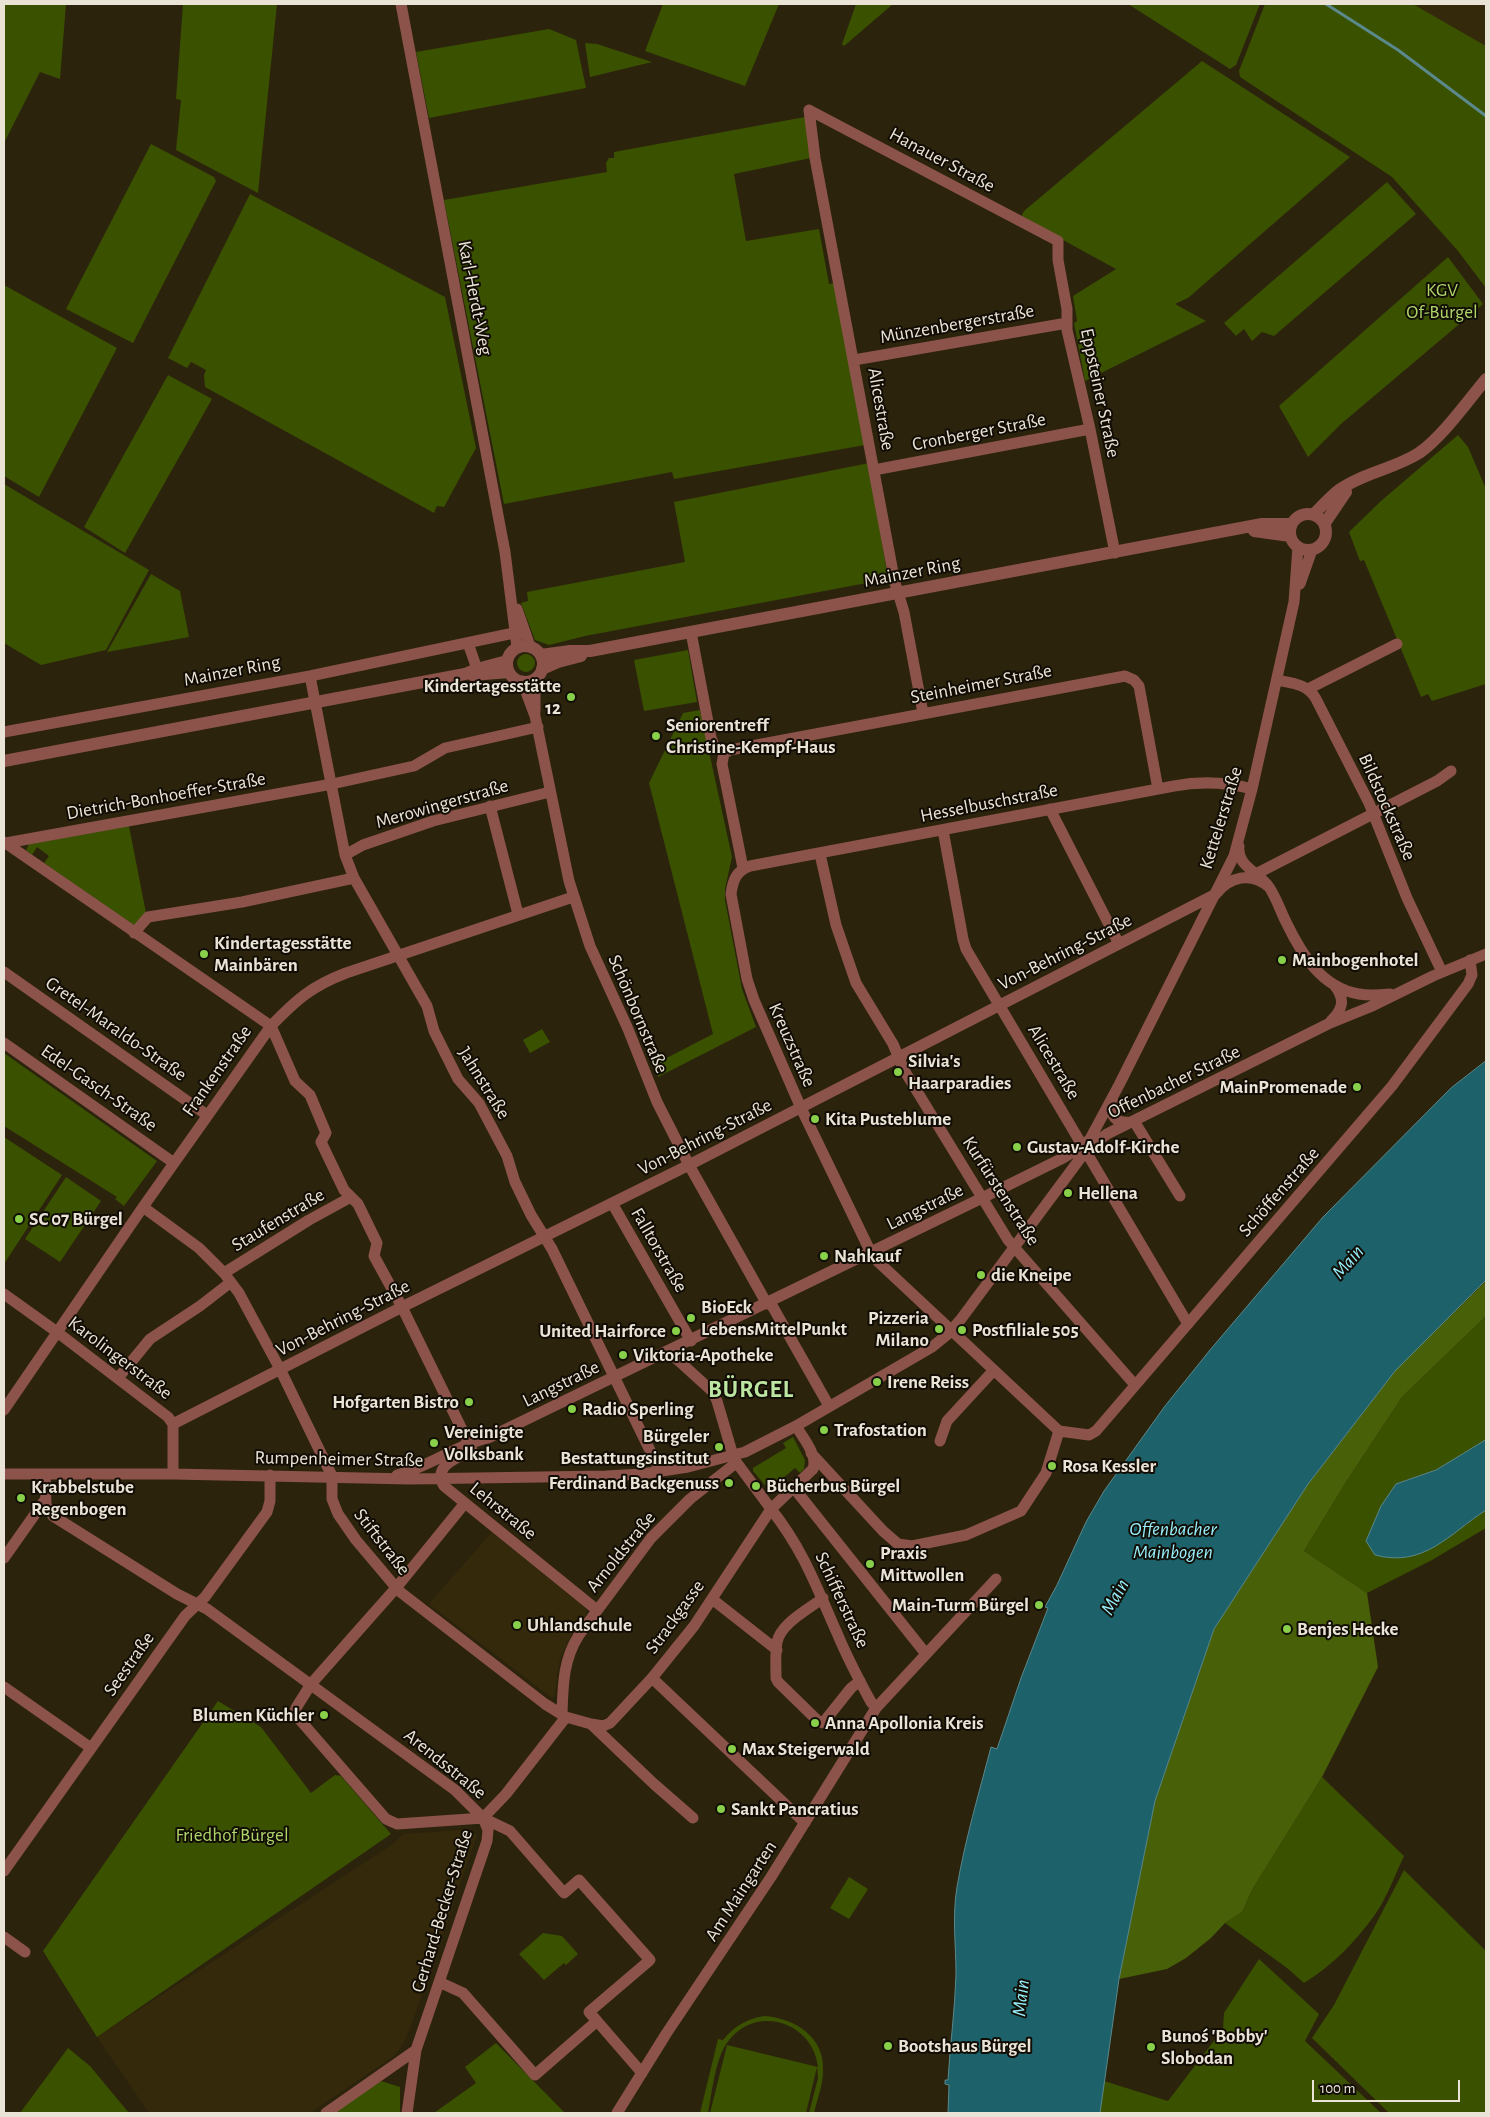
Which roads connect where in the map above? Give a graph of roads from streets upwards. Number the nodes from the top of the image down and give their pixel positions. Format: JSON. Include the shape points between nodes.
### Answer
{"nodes":[{"id":1,"x":401,"y":4,"type":"edge"},
{"id":2,"x":809,"y":110,"type":"joint"},
{"id":3,"x":1058,"y":241,"type":"joint"},
{"id":4,"x":1067,"y":323,"type":"junction"},
{"id":5,"x":854,"y":360,"type":"junction"},
{"id":6,"x":1486,"y":379,"type":"edge"},
{"id":7,"x":1090,"y":429,"type":"junction"},
{"id":8,"x":874,"y":470,"type":"junction"},
{"id":9,"x":1354,"y":481,"type":"junction"},
{"id":10,"x":1314,"y":514,"type":"junction"},
{"id":11,"x":1325,"y":523,"type":"junction"},
{"id":12,"x":1291,"y":530,"type":"junction"},
{"id":13,"x":1298,"y":547,"type":"junction"},
{"id":14,"x":1312,"y":550,"type":"junction"},
{"id":15,"x":1115,"y":553,"type":"junction"},
{"id":16,"x":898,"y":593,"type":"junction"},
{"id":17,"x":512,"y":598,"type":"junction"},
{"id":18,"x":1294,"y":602,"type":"junction"},
{"id":19,"x":691,"y":632,"type":"junction"},
{"id":20,"x":509,"y":634,"type":"dead end"},
{"id":21,"x":468,"y":643,"type":"junction"},
{"id":22,"x":1397,"y":644,"type":"dead end"},
{"id":23,"x":530,"y":646,"type":"junction"},
{"id":24,"x":517,"y":647,"type":"junction"},
{"id":25,"x":590,"y":651,"type":"junction"},
{"id":26,"x":541,"y":655,"type":"junction"},
{"id":27,"x":508,"y":667,"type":"junction"},
{"id":28,"x":477,"y":669,"type":"junction"},
{"id":29,"x":465,"y":674,"type":"junction"},
{"id":30,"x":538,"y":674,"type":"junction"},
{"id":31,"x":310,"y":676,"type":"junction"},
{"id":32,"x":1277,"y":680,"type":"junction"},
{"id":33,"x":522,"y":682,"type":"junction"},
{"id":34,"x":1308,"y":689,"type":"junction"},
{"id":35,"x":315,"y":703,"type":"junction"},
{"id":36,"x":923,"y":713,"type":"junction"},
{"id":37,"x":537,"y":722,"type":"junction"},
{"id":38,"x":4,"y":732,"type":"edge"},
{"id":39,"x":724,"y":753,"type":"junction"},
{"id":40,"x":4,"y":761,"type":"edge"},
{"id":41,"x":1451,"y":771,"type":"dead end"},
{"id":42,"x":332,"y":784,"type":"junction"},
{"id":43,"x":1158,"y":789,"type":"junction"},
{"id":44,"x":1252,"y":789,"type":"junction"},
{"id":45,"x":550,"y":792,"type":"junction"},
{"id":46,"x":490,"y":806,"type":"junction"},
{"id":47,"x":1050,"y":809,"type":"junction"},
{"id":48,"x":1374,"y":814,"type":"junction"},
{"id":49,"x":943,"y":830,"type":"junction"},
{"id":50,"x":1241,"y":833,"type":"junction"},
{"id":51,"x":5,"y":843,"type":"edge"},
{"id":52,"x":820,"y":854,"type":"junction"},
{"id":53,"x":345,"y":855,"type":"junction"},
{"id":54,"x":739,"y":872,"type":"junction"},
{"id":55,"x":1252,"y":876,"type":"junction"},
{"id":56,"x":354,"y":878,"type":"junction"},
{"id":57,"x":1216,"y":894,"type":"junction"},
{"id":58,"x":573,"y":896,"type":"junction"},
{"id":59,"x":518,"y":914,"type":"junction"},
{"id":60,"x":134,"y":933,"type":"junction"},
{"id":61,"x":1119,"y":944,"type":"junction"},
{"id":62,"x":1486,"y":954,"type":"edge"},
{"id":63,"x":398,"y":956,"type":"junction"},
{"id":64,"x":1470,"y":960,"type":"junction"},
{"id":65,"x":4,"y":972,"type":"edge"},
{"id":66,"x":1442,"y":972,"type":"junction"},
{"id":67,"x":1331,"y":982,"type":"junction"},
{"id":68,"x":1394,"y":994,"type":"junction"},
{"id":69,"x":999,"y":1005,"type":"junction"},
{"id":70,"x":1328,"y":1024,"type":"junction"},
{"id":71,"x":271,"y":1026,"type":"junction"},
{"id":72,"x":4,"y":1042,"type":"edge"},
{"id":73,"x":899,"y":1057,"type":"junction"},
{"id":74,"x":1119,"y":1085,"type":"junction"},
{"id":75,"x":801,"y":1108,"type":"junction"},
{"id":76,"x":207,"y":1115,"type":"junction"},
{"id":77,"x":1132,"y":1122,"type":"junction"},
{"id":78,"x":1085,"y":1148,"type":"junction"},
{"id":79,"x":174,"y":1163,"type":"junction"},
{"id":80,"x":1052,"y":1163,"type":"junction"},
{"id":81,"x":689,"y":1165,"type":"junction"},
{"id":82,"x":1068,"y":1175,"type":"junction"},
{"id":83,"x":1180,"y":1196,"type":"dead end"},
{"id":84,"x":351,"y":1197,"type":"junction"},
{"id":85,"x":982,"y":1198,"type":"junction"},
{"id":86,"x":612,"y":1203,"type":"junction"},
{"id":87,"x":143,"y":1207,"type":"junction"},
{"id":88,"x":544,"y":1237,"type":"junction"},
{"id":89,"x":1014,"y":1248,"type":"junction"},
{"id":90,"x":871,"y":1252,"type":"junction"},
{"id":91,"x":227,"y":1278,"type":"junction"},
{"id":92,"x":4,"y":1294,"type":"edge"},
{"id":93,"x":769,"y":1303,"type":"junction"},
{"id":94,"x":402,"y":1308,"type":"junction"},
{"id":95,"x":1188,"y":1324,"type":"junction"},
{"id":96,"x":951,"y":1331,"type":"junction"},
{"id":97,"x":57,"y":1332,"type":"junction"},
{"id":98,"x":691,"y":1341,"type":"junction"},
{"id":99,"x":669,"y":1352,"type":"junction"},
{"id":100,"x":280,"y":1369,"type":"junction"},
{"id":101,"x":994,"y":1370,"type":"junction"},
{"id":102,"x":118,"y":1378,"type":"junction"},
{"id":103,"x":615,"y":1378,"type":"junction"},
{"id":104,"x":1136,"y":1385,"type":"junction"},
{"id":105,"x":829,"y":1406,"type":"junction"},
{"id":106,"x":4,"y":1410,"type":"edge"},
{"id":107,"x":173,"y":1424,"type":"junction"},
{"id":108,"x":796,"y":1426,"type":"junction"},
{"id":109,"x":1059,"y":1432,"type":"junction"},
{"id":110,"x":940,"y":1441,"type":"dead end"},
{"id":111,"x":470,"y":1447,"type":"junction"},
{"id":112,"x":811,"y":1453,"type":"junction"},
{"id":113,"x":734,"y":1459,"type":"junction"},
{"id":114,"x":660,"y":1471,"type":"junction"},
{"id":115,"x":4,"y":1474,"type":"edge"},
{"id":116,"x":45,"y":1474,"type":"junction"},
{"id":117,"x":173,"y":1474,"type":"junction"},
{"id":118,"x":270,"y":1475,"type":"junction"},
{"id":119,"x":332,"y":1476,"type":"junction"},
{"id":120,"x":370,"y":1477,"type":"junction"},
{"id":121,"x":440,"y":1479,"type":"junction"},
{"id":122,"x":794,"y":1488,"type":"junction"},
{"id":123,"x":45,"y":1500,"type":"junction"},
{"id":124,"x":465,"y":1504,"type":"junction"},
{"id":125,"x":770,"y":1509,"type":"junction"},
{"id":126,"x":4,"y":1558,"type":"edge"},
{"id":127,"x":996,"y":1580,"type":"dead end"},
{"id":128,"x":396,"y":1588,"type":"junction"},
{"id":129,"x":712,"y":1598,"type":"junction"},
{"id":130,"x":823,"y":1598,"type":"junction"},
{"id":131,"x":198,"y":1604,"type":"junction"},
{"id":132,"x":597,"y":1610,"type":"junction"},
{"id":133,"x":776,"y":1650,"type":"junction"},
{"id":134,"x":926,"y":1654,"type":"junction"},
{"id":135,"x":652,"y":1678,"type":"junction"},
{"id":136,"x":860,"y":1681,"type":"junction"},
{"id":137,"x":311,"y":1684,"type":"junction"},
{"id":138,"x":4,"y":1686,"type":"edge"},
{"id":139,"x":876,"y":1708,"type":"junction"},
{"id":140,"x":564,"y":1716,"type":"junction"},
{"id":141,"x":591,"y":1724,"type":"junction"},
{"id":142,"x":92,"y":1748,"type":"junction"},
{"id":143,"x":483,"y":1818,"type":"junction"},
{"id":144,"x":693,"y":1818,"type":"dead end"},
{"id":145,"x":804,"y":1824,"type":"junction"},
{"id":146,"x":4,"y":1871,"type":"edge"},
{"id":147,"x":4,"y":1937,"type":"edge"},
{"id":148,"x":25,"y":1952,"type":"dead end"},
{"id":149,"x":439,"y":1982,"type":"junction"},
{"id":150,"x":597,"y":2021,"type":"junction"},
{"id":151,"x":416,"y":2050,"type":"junction"},
{"id":152,"x":642,"y":2073,"type":"junction"},
{"id":153,"x":326,"y":2113,"type":"edge"},
{"id":154,"x":407,"y":2113,"type":"edge"},
{"id":155,"x":617,"y":2113,"type":"edge"}],
"edges":[{"from":1,"to":17,"type":"street","name":"Karl-Herdt-Weg","via":[[506,552]]},
{"from":2,"to":3,"type":"street","name":"Hanauer Straße"},
{"from":2,"to":5,"type":"street","name":"Alicestraße","via":[[815,158]]},
{"from":3,"to":4,"type":"street","name":"Eppsteiner Straße"},
{"from":4,"to":5,"type":"street","name":"Münzenbergerstraße"},
{"from":4,"to":7,"type":"street","name":"Eppsteiner Straße"},
{"from":5,"to":8,"type":"street","name":"Alicestraße"},
{"from":6,"to":9,"type":"street","via":[[1419,453]]},
{"from":7,"to":8,"type":"street","name":"Cronberger Straße"},
{"from":7,"to":15,"type":"street","name":"Eppsteiner Straße"},
{"from":8,"to":16,"type":"street","name":"Alicestraße"},
{"from":9,"to":10,"type":"street","via":[[1339,490]]},
{"from":9,"to":11,"type":"street","name":"Kettelerstraße"},
{"from":10,"to":11,"type":"street"},
{"from":10,"to":12,"type":"street","via":[[1303,514]]},
{"from":11,"to":14,"type":"street","name":"Kettelerstraße","via":[[1325,540]]},
{"from":12,"to":13,"type":"street"},
{"from":12,"to":15,"type":"street","name":"Mainzer Ring","via":[[1262,524]]},
{"from":13,"to":14,"type":"street"},
{"from":13,"to":18,"type":"street","name":"Kettelerstraße"},
{"from":14,"to":18,"type":"street","name":"Kettelerstraße"},
{"from":15,"to":16,"type":"street","name":"Mainzer Ring"},
{"from":16,"to":19,"type":"street","name":"Mainzer Ring"},
{"from":16,"to":36,"type":"street","name":"Alicestraße"},
{"from":17,"to":23,"type":"street","name":"Karl-Herdt-Weg"},
{"from":17,"to":24,"type":"street","name":"Karl-Herdt-Weg"},
{"from":18,"to":32,"type":"street","name":"Kettelerstraße"},
{"from":19,"to":25,"type":"street","name":"Mainzer Ring"},
{"from":19,"to":39,"type":"street","via":[[711,738]]},
{"from":20,"to":21,"type":"street","name":"Mainzer Ring"},
{"from":21,"to":28,"type":"street"},
{"from":21,"to":31,"type":"street","name":"Mainzer Ring"},
{"from":22,"to":34,"type":"street"},
{"from":23,"to":24,"type":"street"},
{"from":23,"to":26,"type":"street"},
{"from":24,"to":27,"type":"street","via":[[508,656]]},
{"from":25,"to":26,"type":"street","name":"Mainzer Ring"},
{"from":25,"to":30,"type":"street","name":"Mainzer Ring","via":[[578,658],[558,662]]},
{"from":26,"to":30,"type":"street"},
{"from":27,"to":28,"type":"street"},
{"from":27,"to":29,"type":"street","via":[[481,675]]},
{"from":27,"to":33,"type":"street","via":[[516,680]]},
{"from":28,"to":29,"type":"street"},
{"from":29,"to":35,"type":"street"},
{"from":30,"to":33,"type":"street"},
{"from":30,"to":37,"type":"street","name":"Schönbornstraße"},
{"from":31,"to":35,"type":"street","name":"Jahnstraße"},
{"from":31,"to":38,"type":"street","name":"Mainzer Ring"},
{"from":32,"to":34,"type":"street"},
{"from":32,"to":44,"type":"street","name":"Kettelerstraße"},
{"from":33,"to":37,"type":"street","name":"Schönbornstraße"},
{"from":34,"to":48,"type":"street","name":"Bildstockstraße"},
{"from":35,"to":40,"type":"street"},
{"from":35,"to":42,"type":"street","name":"Jahnstraße"},
{"from":36,"to":39,"type":"street","name":"Steinheimer Straße"},
{"from":36,"to":43,"type":"street","name":"Steinheimer Straße","via":[[1129,676],[1139,686]]},
{"from":37,"to":42,"type":"street","name":"Dietrich-Bonhoeffer-Straße","via":[[445,748],[414,766]]},
{"from":37,"to":45,"type":"street","name":"Schönbornstraße"},
{"from":39,"to":54,"type":"street","via":[[722,764]]},
{"from":41,"to":48,"type":"street","name":"Von-Behring-Straße"},
{"from":42,"to":51,"type":"street","name":"Dietrich-Bonhoeffer-Straße"},
{"from":42,"to":53,"type":"street","name":"Jahnstraße"},
{"from":43,"to":44,"type":"street","name":"Hesselbuschstraße","via":[[1210,783]]},
{"from":43,"to":47,"type":"street","name":"Hesselbuschstraße"},
{"from":44,"to":50,"type":"street","name":"Kettelerstraße"},
{"from":45,"to":46,"type":"street","name":"Merowingerstraße"},
{"from":45,"to":58,"type":"street","name":"Schönbornstraße"},
{"from":46,"to":53,"type":"street","name":"Merowingerstraße","via":[[418,826]]},
{"from":46,"to":59,"type":"street"},
{"from":47,"to":49,"type":"street","name":"Hesselbuschstraße"},
{"from":47,"to":61,"type":"street"},
{"from":48,"to":55,"type":"street","name":"Von-Behring-Straße"},
{"from":48,"to":66,"type":"street","name":"Bildstockstraße","via":[[1407,898]]},
{"from":49,"to":52,"type":"street","name":"Hesselbuschstraße"},
{"from":49,"to":69,"type":"street","name":"Alicestraße","via":[[964,945]]},
{"from":50,"to":55,"type":"street","via":[[1239,856]]},
{"from":50,"to":57,"type":"street","name":"Kettelerstraße"},
{"from":51,"to":60,"type":"street"},
{"from":52,"to":54,"type":"street","name":"Hesselbuschstraße"},
{"from":52,"to":73,"type":"street","name":"Kurfürstenstraße","via":[[836,925],[850,966],[860,991]]},
{"from":53,"to":56,"type":"street","name":"Jahnstraße"},
{"from":54,"to":75,"type":"street","name":"Kreuzstraße","via":[[731,894],[750,989]]},
{"from":55,"to":57,"type":"street","name":"Von-Behring-Straße","via":[[1232,880]]},
{"from":55,"to":67,"type":"street","via":[[1269,887],[1300,951],[1314,969]]},
{"from":56,"to":60,"type":"street","via":[[242,902],[148,917]]},
{"from":56,"to":63,"type":"street","name":"Jahnstraße"},
{"from":57,"to":61,"type":"street","name":"Von-Behring-Straße"},
{"from":57,"to":74,"type":"street","name":"Kettelerstraße"},
{"from":58,"to":59,"type":"street","name":"Frankenstraße"},
{"from":58,"to":81,"type":"street","name":"Schönbornstraße","via":[[595,958],[654,1096]]},
{"from":59,"to":63,"type":"street","name":"Frankenstraße"},
{"from":60,"to":71,"type":"street"},
{"from":61,"to":69,"type":"street","name":"Von-Behring-Straße"},
{"from":62,"to":64,"type":"street","name":"Offenbacher Straße"},
{"from":63,"to":71,"type":"street","name":"Frankenstraße","via":[[317,986],[296,1000]]},
{"from":63,"to":88,"type":"street","name":"Jahnstraße","via":[[427,1006],[434,1031],[462,1086],[479,1103],[507,1156],[515,1182]]},
{"from":64,"to":66,"type":"street","name":"Offenbacher Straße"},
{"from":64,"to":95,"type":"street","name":"Schöffenstraße","via":[[1472,971],[1468,984],[1402,1074]]},
{"from":65,"to":76,"type":"street","name":"Gretel-Maraldo-Straße"},
{"from":66,"to":68,"type":"street","name":"Offenbacher Straße"},
{"from":67,"to":68,"type":"street","via":[[1358,994]]},
{"from":67,"to":70,"type":"street","via":[[1342,1003],[1340,1012]]},
{"from":68,"to":70,"type":"street","name":"Offenbacher Straße"},
{"from":69,"to":73,"type":"street","name":"Von-Behring-Straße"},
{"from":69,"to":78,"type":"street","name":"Alicestraße"},
{"from":70,"to":77,"type":"street","name":"Offenbacher Straße"},
{"from":71,"to":76,"type":"street","name":"Frankenstraße"},
{"from":71,"to":84,"type":"street","via":[[295,1081],[310,1095],[326,1133],[321,1142],[344,1190]]},
{"from":72,"to":79,"type":"street","name":"Edel-Gasch-Straße"},
{"from":73,"to":75,"type":"street","name":"Von-Behring-Straße"},
{"from":73,"to":85,"type":"street","name":"Kurfürstenstraße"},
{"from":74,"to":77,"type":"street","name":"Kettelerstraße","via":[[1111,1113],[1119,1121]]},
{"from":74,"to":78,"type":"street","name":"Kettelerstraße"},
{"from":75,"to":81,"type":"street","name":"Von-Behring-Straße"},
{"from":75,"to":90,"type":"street","name":"Kreuzstraße"},
{"from":76,"to":79,"type":"street","name":"Frankenstraße"},
{"from":77,"to":78,"type":"street","name":"Offenbacher Straße"},
{"from":77,"to":83,"type":"street"},
{"from":78,"to":80,"type":"street","name":"Langstraße"},
{"from":78,"to":82,"type":"street","name":"Offenbacher Straße"},
{"from":78,"to":95,"type":"street","name":"Alicestraße"},
{"from":79,"to":87,"type":"street","name":"Frankenstraße"},
{"from":80,"to":82,"type":"street","via":[[1064,1163]]},
{"from":80,"to":85,"type":"street","name":"Langstraße"},
{"from":81,"to":86,"type":"street","name":"Von-Behring-Straße"},
{"from":81,"to":93,"type":"street","name":"Schönbornstraße"},
{"from":82,"to":89,"type":"street","name":"Offenbacher Straße"},
{"from":84,"to":91,"type":"street","name":"Staufenstraße","via":[[310,1220]]},
{"from":84,"to":94,"type":"street","via":[[358,1204],[377,1242],[374,1256]]},
{"from":85,"to":89,"type":"street","name":"Kurfürstenstraße"},
{"from":85,"to":90,"type":"street","name":"Langstraße"},
{"from":86,"to":88,"type":"street","name":"Von-Behring-Straße"},
{"from":86,"to":98,"type":"street","name":"Falltorstraße"},
{"from":87,"to":91,"type":"street","name":"Stiftstraße","via":[[192,1243]]},
{"from":87,"to":97,"type":"street","name":"Frankenstraße"},
{"from":88,"to":94,"type":"street","name":"Von-Behring-Straße"},
{"from":88,"to":103,"type":"street","name":"Jahnstraße"},
{"from":89,"to":96,"type":"street","name":"Offenbacher Straße"},
{"from":89,"to":104,"type":"street","name":"Kurfürstenstraße"},
{"from":90,"to":93,"type":"street","name":"Langstraße"},
{"from":90,"to":96,"type":"street","name":"Kreuzstraße"},
{"from":91,"to":100,"type":"street","name":"Stiftstraße","via":[[245,1302]]},
{"from":91,"to":102,"type":"street","name":"Staufenstraße","via":[[200,1306],[150,1339]]},
{"from":92,"to":97,"type":"street","name":"Karolingerstraße"},
{"from":93,"to":98,"type":"street","name":"Langstraße"},
{"from":93,"to":105,"type":"street","name":"Schönbornstraße"},
{"from":94,"to":100,"type":"street","name":"Von-Behring-Straße"},
{"from":94,"to":111,"type":"street"},
{"from":95,"to":104,"type":"street","name":"Schöffenstraße"},
{"from":96,"to":101,"type":"street","name":"Kreuzstraße"},
{"from":96,"to":105,"type":"street","name":"Offenbacher Straße","via":[[932,1347]]},
{"from":97,"to":102,"type":"street","name":"Karolingerstraße"},
{"from":97,"to":106,"type":"street","name":"Frankenstraße"},
{"from":98,"to":99,"type":"street","name":"Langstraße"},
{"from":99,"to":103,"type":"street","name":"Langstraße"},
{"from":99,"to":113,"type":"street","via":[[713,1392]]},
{"from":100,"to":107,"type":"street","name":"Von-Behring-Straße"},
{"from":100,"to":119,"type":"street","name":"Stiftstraße"},
{"from":101,"to":109,"type":"street","name":"Kreuzstraße"},
{"from":101,"to":110,"type":"street","via":[[947,1421]]},
{"from":102,"to":107,"type":"street","name":"Karolingerstraße","via":[[163,1412]]},
{"from":103,"to":111,"type":"street","name":"Langstraße"},
{"from":103,"to":114,"type":"street","name":"Jahnstraße"},
{"from":104,"to":109,"type":"street","name":"Schöffenstraße","via":[[1092,1434]]},
{"from":105,"to":108,"type":"street","name":"Offenbacher Straße"},
{"from":107,"to":117,"type":"street","name":"Karolingerstraße"},
{"from":108,"to":112,"type":"street"},
{"from":108,"to":113,"type":"street","name":"Offenbacher Straße"},
{"from":109,"to":112,"type":"street","via":[[1048,1471],[1021,1511],[966,1535],[912,1546],[898,1544],[887,1535]]},
{"from":111,"to":120,"type":"street","name":"Langstraße","via":[[397,1475]]},
{"from":111,"to":121,"type":"street","name":"Lehrstraße","via":[[445,1465]]},
{"from":112,"to":122,"type":"street","name":"Strackgasse","via":[[815,1461],[813,1469]]},
{"from":113,"to":114,"type":"street","name":"Rumpenheimer Straße"},
{"from":113,"to":125,"type":"street","name":"Schifferstraße"},
{"from":113,"to":132,"type":"street","name":"Arnoldstraße","via":[[651,1538]]},
{"from":114,"to":121,"type":"street","name":"Rumpenheimer Straße","via":[[606,1476]]},
{"from":115,"to":116,"type":"street","name":"Rumpenheimer Straße"},
{"from":116,"to":117,"type":"street","name":"Rumpenheimer Straße"},
{"from":116,"to":123,"type":"street"},
{"from":117,"to":118,"type":"street","name":"Rumpenheimer Straße"},
{"from":118,"to":119,"type":"street","name":"Rumpenheimer Straße"},
{"from":118,"to":131,"type":"street","name":"Seestraße","via":[[267,1512]]},
{"from":119,"to":120,"type":"street","name":"Rumpenheimer Straße"},
{"from":119,"to":128,"type":"street","name":"Stiftstraße","via":[[332,1499],[338,1514]]},
{"from":120,"to":121,"type":"street","name":"Rumpenheimer Straße"},
{"from":121,"to":124,"type":"street","name":"Lehrstraße"},
{"from":122,"to":125,"type":"street","name":"Strackgasse"},
{"from":122,"to":134,"type":"street"},
{"from":123,"to":126,"type":"street"},
{"from":123,"to":131,"type":"street","name":"Arendsstraße","via":[[48,1511],[56,1519]]},
{"from":124,"to":128,"type":"street"},
{"from":124,"to":132,"type":"street","name":"Lehrstraße"},
{"from":125,"to":129,"type":"street","name":"Strackgasse"},
{"from":125,"to":130,"type":"street","name":"Schifferstraße","via":[[796,1544]]},
{"from":127,"to":134,"type":"street","name":"Am Maingarten"},
{"from":128,"to":137,"type":"street"},
{"from":128,"to":140,"type":"street","name":"Stiftstraße"},
{"from":129,"to":133,"type":"street"},
{"from":129,"to":135,"type":"street","name":"Strackgasse"},
{"from":130,"to":133,"type":"street","via":[[782,1632]]},
{"from":130,"to":136,"type":"street","name":"Schifferstraße"},
{"from":131,"to":137,"type":"street","name":"Arendsstraße"},
{"from":131,"to":142,"type":"street","name":"Seestraße","via":[[184,1616]]},
{"from":132,"to":140,"type":"street","name":"Arnoldstraße","via":[[567,1657],[563,1676]]},
{"from":133,"to":136,"type":"street","via":[[778,1682],[818,1721],[823,1722]]},
{"from":134,"to":139,"type":"street","name":"Am Maingarten"},
{"from":135,"to":141,"type":"street","name":"Strackgasse","via":[[610,1723],[602,1726]]},
{"from":135,"to":145,"type":"street"},
{"from":136,"to":139,"type":"street","name":"Schifferstraße"},
{"from":137,"to":143,"type":"street","name":"Arendsstraße","via":[[455,1790]]},
{"from":137,"to":143,"type":"street","name":"Arendsstraße","via":[[297,1705],[296,1715],[386,1819],[397,1824]]},
{"from":138,"to":142,"type":"street"},
{"from":139,"to":145,"type":"street","name":"Am Maingarten"},
{"from":140,"to":141,"type":"street","name":"Stiftstraße"},
{"from":140,"to":143,"type":"street","name":"Gerhard-Becker-Straße","via":[[502,1800]]},
{"from":141,"to":144,"type":"street","name":"Stiftstraße"},
{"from":142,"to":146,"type":"street","name":"Seestraße"},
{"from":143,"to":149,"type":"street","name":"Gerhard-Becker-Straße","via":[[488,1837]]},
{"from":143,"to":150,"type":"street","via":[[510,1831],[564,1892],[579,1880],[650,1960],[589,2012]]},
{"from":145,"to":152,"type":"street","name":"Am Maingarten"},
{"from":147,"to":148,"type":"street"},
{"from":149,"to":150,"type":"street","via":[[463,1993],[535,2075]]},
{"from":149,"to":151,"type":"street","name":"Gerhard-Becker-Straße"},
{"from":150,"to":152,"type":"street"},
{"from":151,"to":153,"type":"street"},
{"from":151,"to":154,"type":"street","name":"Gerhard-Becker-Straße"},
{"from":152,"to":155,"type":"street","name":"Am Maingarten"}]}
